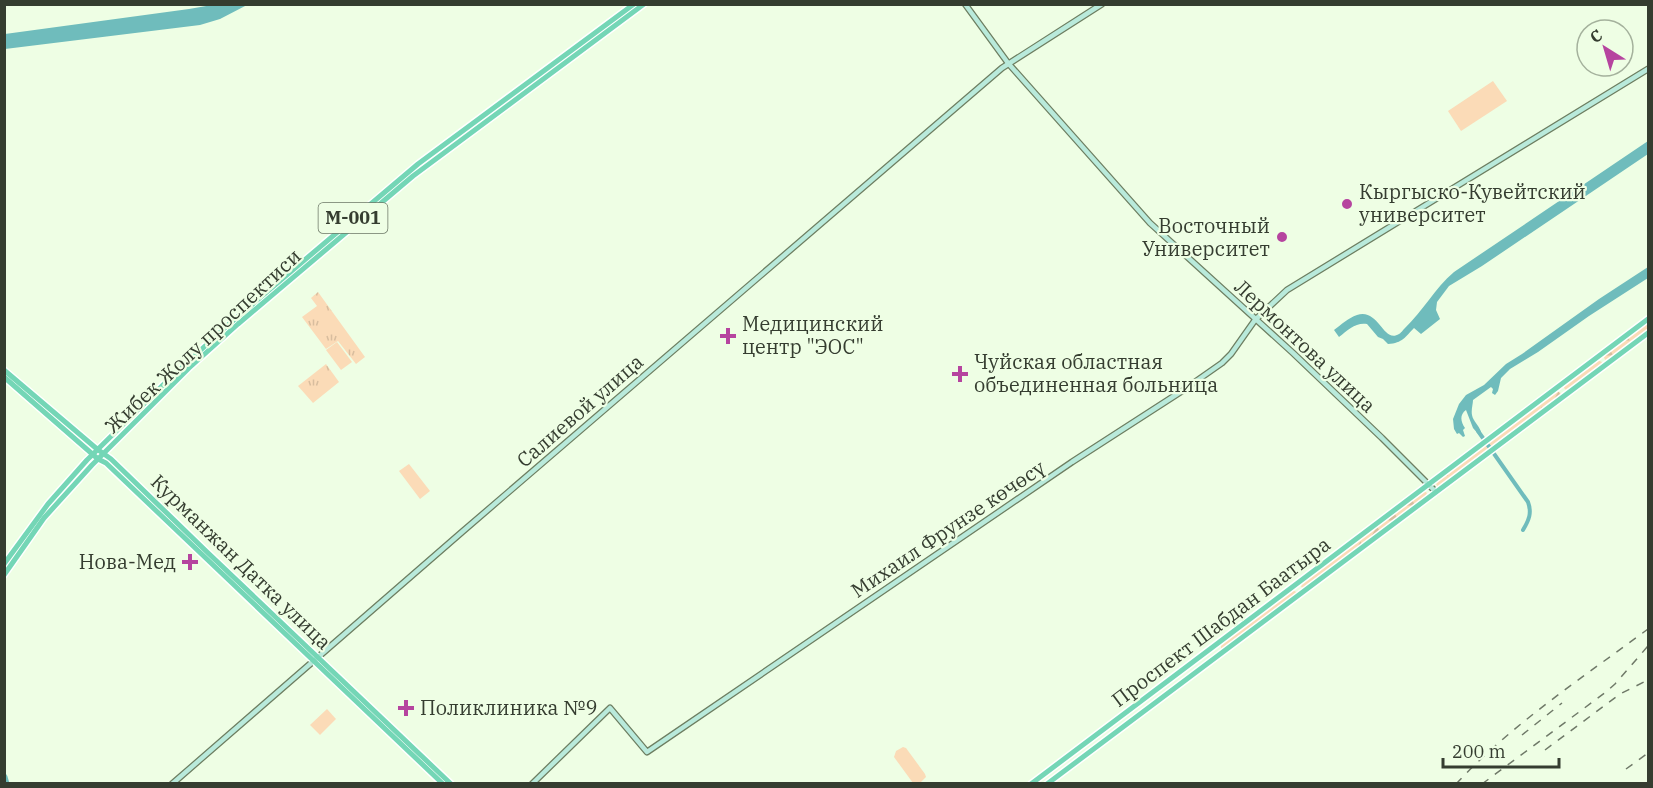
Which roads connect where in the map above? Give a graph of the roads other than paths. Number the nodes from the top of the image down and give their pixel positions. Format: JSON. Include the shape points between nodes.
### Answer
{"nodes":[{"id":1,"x":634,"y":4,"type":"edge"},
{"id":2,"x":644,"y":4,"type":"edge"},
{"id":3,"x":964,"y":4,"type":"edge"},
{"id":4,"x":1102,"y":4,"type":"edge"},
{"id":5,"x":1008,"y":63,"type":"junction"},
{"id":6,"x":1648,"y":69,"type":"edge"},
{"id":7,"x":1648,"y":319,"type":"edge"},
{"id":8,"x":1255,"y":320,"type":"junction"},
{"id":9,"x":1648,"y":333,"type":"edge"},
{"id":10,"x":1600,"y":356,"type":"junction"},
{"id":11,"x":1606,"y":364,"type":"junction"},
{"id":12,"x":4,"y":370,"type":"edge"},
{"id":13,"x":4,"y":377,"type":"edge"},
{"id":14,"x":1559,"y":387,"type":"junction"},
{"id":15,"x":1565,"y":395,"type":"junction"},
{"id":16,"x":97,"y":449,"type":"junction"},
{"id":17,"x":92,"y":454,"type":"junction"},
{"id":18,"x":103,"y":454,"type":"junction"},
{"id":19,"x":98,"y":459,"type":"junction"},
{"id":20,"x":1429,"y":485,"type":"junction"},
{"id":21,"x":1436,"y":492,"type":"junction"},
{"id":22,"x":4,"y":564,"type":"edge"},
{"id":23,"x":4,"y":575,"type":"edge"},
{"id":24,"x":1296,"y":585,"type":"junction"},
{"id":25,"x":1302,"y":592,"type":"junction"},
{"id":26,"x":1215,"y":646,"type":"junction"},
{"id":27,"x":1221,"y":653,"type":"junction"},
{"id":28,"x":316,"y":658,"type":"junction"},
{"id":29,"x":1163,"y":684,"type":"junction"},
{"id":30,"x":1169,"y":691,"type":"junction"},
{"id":31,"x":1151,"y":693,"type":"junction"},
{"id":32,"x":1156,"y":701,"type":"junction"},
{"id":33,"x":1041,"y":776,"type":"junction"},
{"id":34,"x":172,"y":783,"type":"edge"},
{"id":35,"x":443,"y":783,"type":"edge"},
{"id":36,"x":451,"y":783,"type":"edge"},
{"id":37,"x":532,"y":783,"type":"edge"},
{"id":38,"x":1031,"y":783,"type":"edge"},
{"id":39,"x":1047,"y":783,"type":"edge"}],
"edges":[{"from":1,"to":16,"type":"main road","name":"Жибек Жолу проспектиси","number":"М-001","via":[[390,186],[198,351]]},
{"from":2,"to":18,"type":"main road","name":"Жибек Жолу проспектиси","number":"М-001","via":[[394,191],[189,368]]},
{"from":3,"to":5,"type":"main road","name":"Лермонтова улица"},
{"from":4,"to":5,"type":"main road","name":"Салиевой улица"},
{"from":5,"to":8,"type":"main road","name":"Лермонтова улица","via":[[1150,223]]},
{"from":5,"to":28,"type":"main road","name":"Салиевой улица"},
{"from":6,"to":8,"type":"main road","name":"Михаил Фрунзе көчөсү","via":[[1296,285]]},
{"from":7,"to":10,"type":"main road"},
{"from":8,"to":20,"type":"main road","name":"Лермонтова улица"},
{"from":8,"to":37,"type":"main road","name":"Михаил Фрунзе көчөсү","via":[[1231,354],[1214,369],[647,752],[610,708]]},
{"from":9,"to":11,"type":"main road"},
{"from":10,"to":11,"type":"main road"},
{"from":10,"to":14,"type":"main road"},
{"from":11,"to":15,"type":"main road"},
{"from":12,"to":16,"type":"main road","name":"Курманжан Датка улица"},
{"from":13,"to":17,"type":"main road","name":"Курманжан Датка улица"},
{"from":14,"to":15,"type":"main road"},
{"from":14,"to":20,"type":"main road","name":"Проспект Шабдан Баатыра"},
{"from":15,"to":21,"type":"main road","name":"Проспект Шабдан Баатыра"},
{"from":16,"to":17,"type":"main road","name":"Жибек Жолу проспектиси","number":"М-001"},
{"from":16,"to":18,"type":"main road","name":"Курманжан Датка улица"},
{"from":17,"to":19,"type":"main road","name":"Курманжан Датка улица"},
{"from":17,"to":22,"type":"main road","number":"М-001","via":[[52,499]]},
{"from":18,"to":19,"type":"main road","name":"Жибек Жолу проспектиси","number":"М-001"},
{"from":18,"to":28,"type":"main road","name":"Курманжан Датка улица"},
{"from":19,"to":23,"type":"main road","number":"М-001","via":[[51,510]]},
{"from":19,"to":28,"type":"main road","name":"Курманжан Датка улица"},
{"from":20,"to":21,"type":"main road","name":"Лермонтова улица"},
{"from":20,"to":24,"type":"main road","name":"Проспект Шабдан Баатыра"},
{"from":21,"to":25,"type":"main road","name":"Проспект Шабдан Баатыра"},
{"from":24,"to":25,"type":"main road"},
{"from":24,"to":26,"type":"main road","name":"Проспект Шабдан Баатыра"},
{"from":25,"to":27,"type":"main road","name":"Проспект Шабдан Баатыра"},
{"from":26,"to":27,"type":"main road"},
{"from":26,"to":29,"type":"main road","name":"Проспект Шабдан Баатыра"},
{"from":27,"to":30,"type":"main road","name":"Проспект Шабдан Баатыра"},
{"from":28,"to":34,"type":"main road","name":"Салиевой улица"},
{"from":28,"to":35,"type":"main road","name":"Курманжан Датка улица"},
{"from":28,"to":36,"type":"main road","name":"Курманжан Датка улица"},
{"from":29,"to":30,"type":"main road"},
{"from":29,"to":31,"type":"main road","name":"Проспект Шабдан Баатыра"},
{"from":30,"to":32,"type":"main road","name":"Проспект Шабдан Баатыра"},
{"from":31,"to":32,"type":"main road"},
{"from":31,"to":33,"type":"main road","name":"Проспект Шабдан Баатыра"},
{"from":32,"to":39,"type":"main road","name":"Проспект Шабдан Баатыра"},
{"from":33,"to":38,"type":"main road","name":"Проспект Шабдан Баатыра"},
{"from":33,"to":39,"type":"main road"}]}
